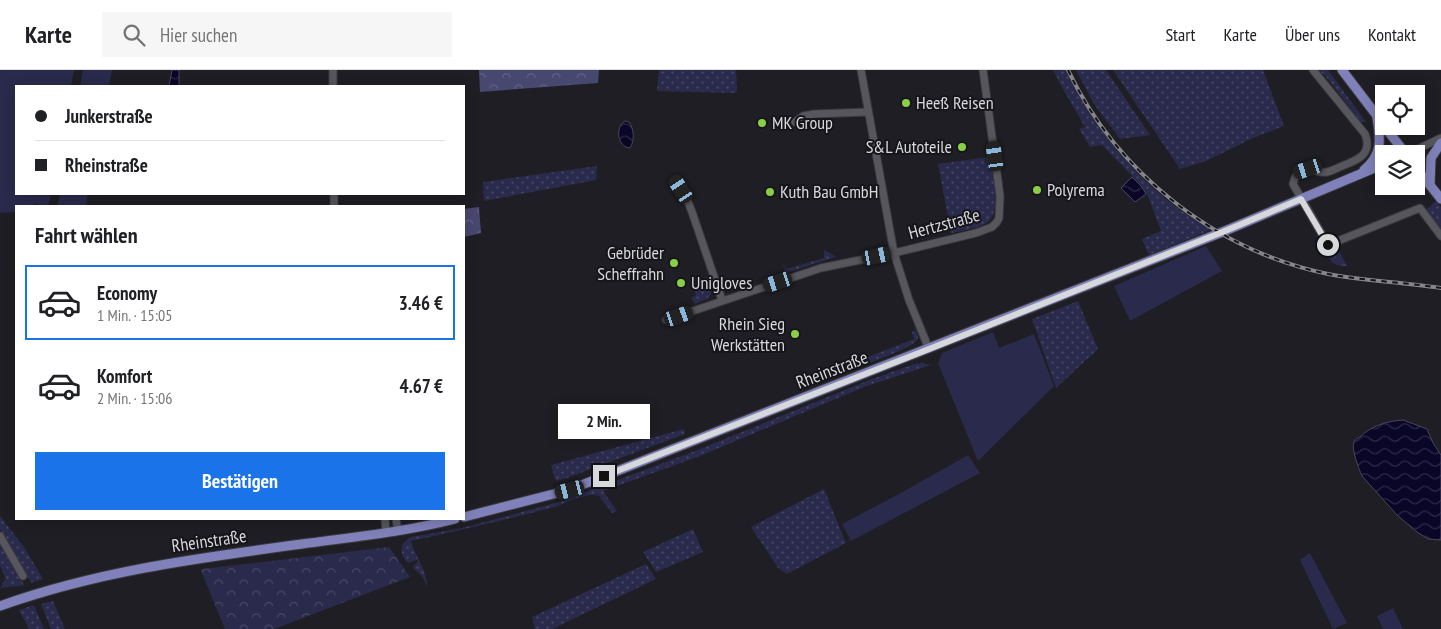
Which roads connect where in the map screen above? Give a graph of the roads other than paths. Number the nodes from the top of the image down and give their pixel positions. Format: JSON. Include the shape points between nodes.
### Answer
{"nodes":[{"id":1,"x":333,"y":70,"type":"edge"},
{"id":2,"x":861,"y":70,"type":"edge"},
{"id":3,"x":983,"y":70,"type":"edge"},
{"id":4,"x":1313,"y":70,"type":"edge"},
{"id":5,"x":1342,"y":70,"type":"edge"},
{"id":6,"x":333,"y":85,"type":"edge"},
{"id":7,"x":868,"y":112,"type":"junction"},
{"id":8,"x":1375,"y":114,"type":"edge"},
{"id":9,"x":795,"y":122,"type":"dead end"},
{"id":10,"x":1380,"y":135,"type":"edge"},
{"id":11,"x":1391,"y":135,"type":"edge"},
{"id":12,"x":1441,"y":138,"type":"edge"},
{"id":13,"x":1441,"y":143,"type":"edge"},
{"id":14,"x":1399,"y":145,"type":"edge"},
{"id":15,"x":1425,"y":145,"type":"edge"},
{"id":16,"x":1375,"y":168,"type":"edge"},
{"id":17,"x":1375,"y":172,"type":"edge"},
{"id":18,"x":1360,"y":174,"type":"junction"},
{"id":19,"x":1425,"y":179,"type":"edge"},
{"id":20,"x":675,"y":180,"type":"dead end"},
{"id":21,"x":1425,"y":181,"type":"edge"},
{"id":22,"x":1430,"y":185,"type":"junction"},
{"id":23,"x":1301,"y":199,"type":"junction"},
{"id":24,"x":1441,"y":199,"type":"edge"},
{"id":25,"x":1441,"y":236,"type":"edge"},
{"id":26,"x":894,"y":253,"type":"junction"},
{"id":27,"x":722,"y":300,"type":"junction"},
{"id":28,"x":666,"y":320,"type":"dead end"},
{"id":29,"x":929,"y":349,"type":"junction"},
{"id":30,"x":465,"y":517,"type":"edge"},
{"id":31,"x":385,"y":520,"type":"edge"},
{"id":32,"x":396,"y":520,"type":"edge"},
{"id":33,"x":435,"y":520,"type":"edge"},
{"id":34,"x":451,"y":520,"type":"edge"},
{"id":35,"x":443,"y":522,"type":"junction"},
{"id":36,"x":398,"y":531,"type":"junction"},
{"id":37,"x":386,"y":533,"type":"junction"},
{"id":38,"x":0,"y":536,"type":"edge"},
{"id":39,"x":23,"y":576,"type":"dead end"},
{"id":40,"x":0,"y":606,"type":"edge"}],
"edges":[{"from":1,"to":6,"type":"street"},
{"from":2,"to":7,"type":"street"},
{"from":3,"to":26,"type":"street","name":"Hertzstraße","via":[[1000,196],[997,222],[976,233]]},
{"from":4,"to":23,"type":"street","via":[[1365,134],[1367,144],[1362,157],[1325,173],[1308,169],[1298,172],[1293,184]]},
{"from":5,"to":8,"type":"main road"},
{"from":7,"to":9,"type":"street","via":[[814,114]]},
{"from":7,"to":26,"type":"street"},
{"from":10,"to":18,"type":"main road","via":[[1379,148],[1370,165]]},
{"from":11,"to":14,"type":"main road"},
{"from":12,"to":15,"type":"street"},
{"from":13,"to":22,"type":"main road","via":[[1431,158]]},
{"from":16,"to":18,"type":"main road","name":"Rheinstraße"},
{"from":17,"to":18,"type":"main road"},
{"from":18,"to":23,"type":"main road","name":"Rheinstraße"},
{"from":19,"to":22,"type":"main road"},
{"from":20,"to":27,"type":"street","via":[[692,212]]},
{"from":21,"to":22,"type":"main road"},
{"from":22,"to":24,"type":"main road"},
{"from":23,"to":25,"type":"street","via":[[1328,245],[1420,208]]},
{"from":23,"to":29,"type":"main road","name":"Rheinstraße"},
{"from":26,"to":27,"type":"street","via":[[821,268]]},
{"from":26,"to":29,"type":"street"},
{"from":27,"to":28,"type":"street"},
{"from":29,"to":30,"type":"main road","name":"Rheinstraße","via":[[570,490]]},
{"from":31,"to":37,"type":"street"},
{"from":32,"to":36,"type":"street"},
{"from":33,"to":35,"type":"street"},
{"from":34,"to":35,"type":"main road","name":"Rheinstraße"},
{"from":35,"to":36,"type":"main road","name":"Rheinstraße"},
{"from":36,"to":37,"type":"main road","name":"Rheinstraße"},
{"from":37,"to":40,"type":"main road","name":"Rheinstraße","via":[[149,566],[58,587]]},
{"from":38,"to":39,"type":"street"}]}
